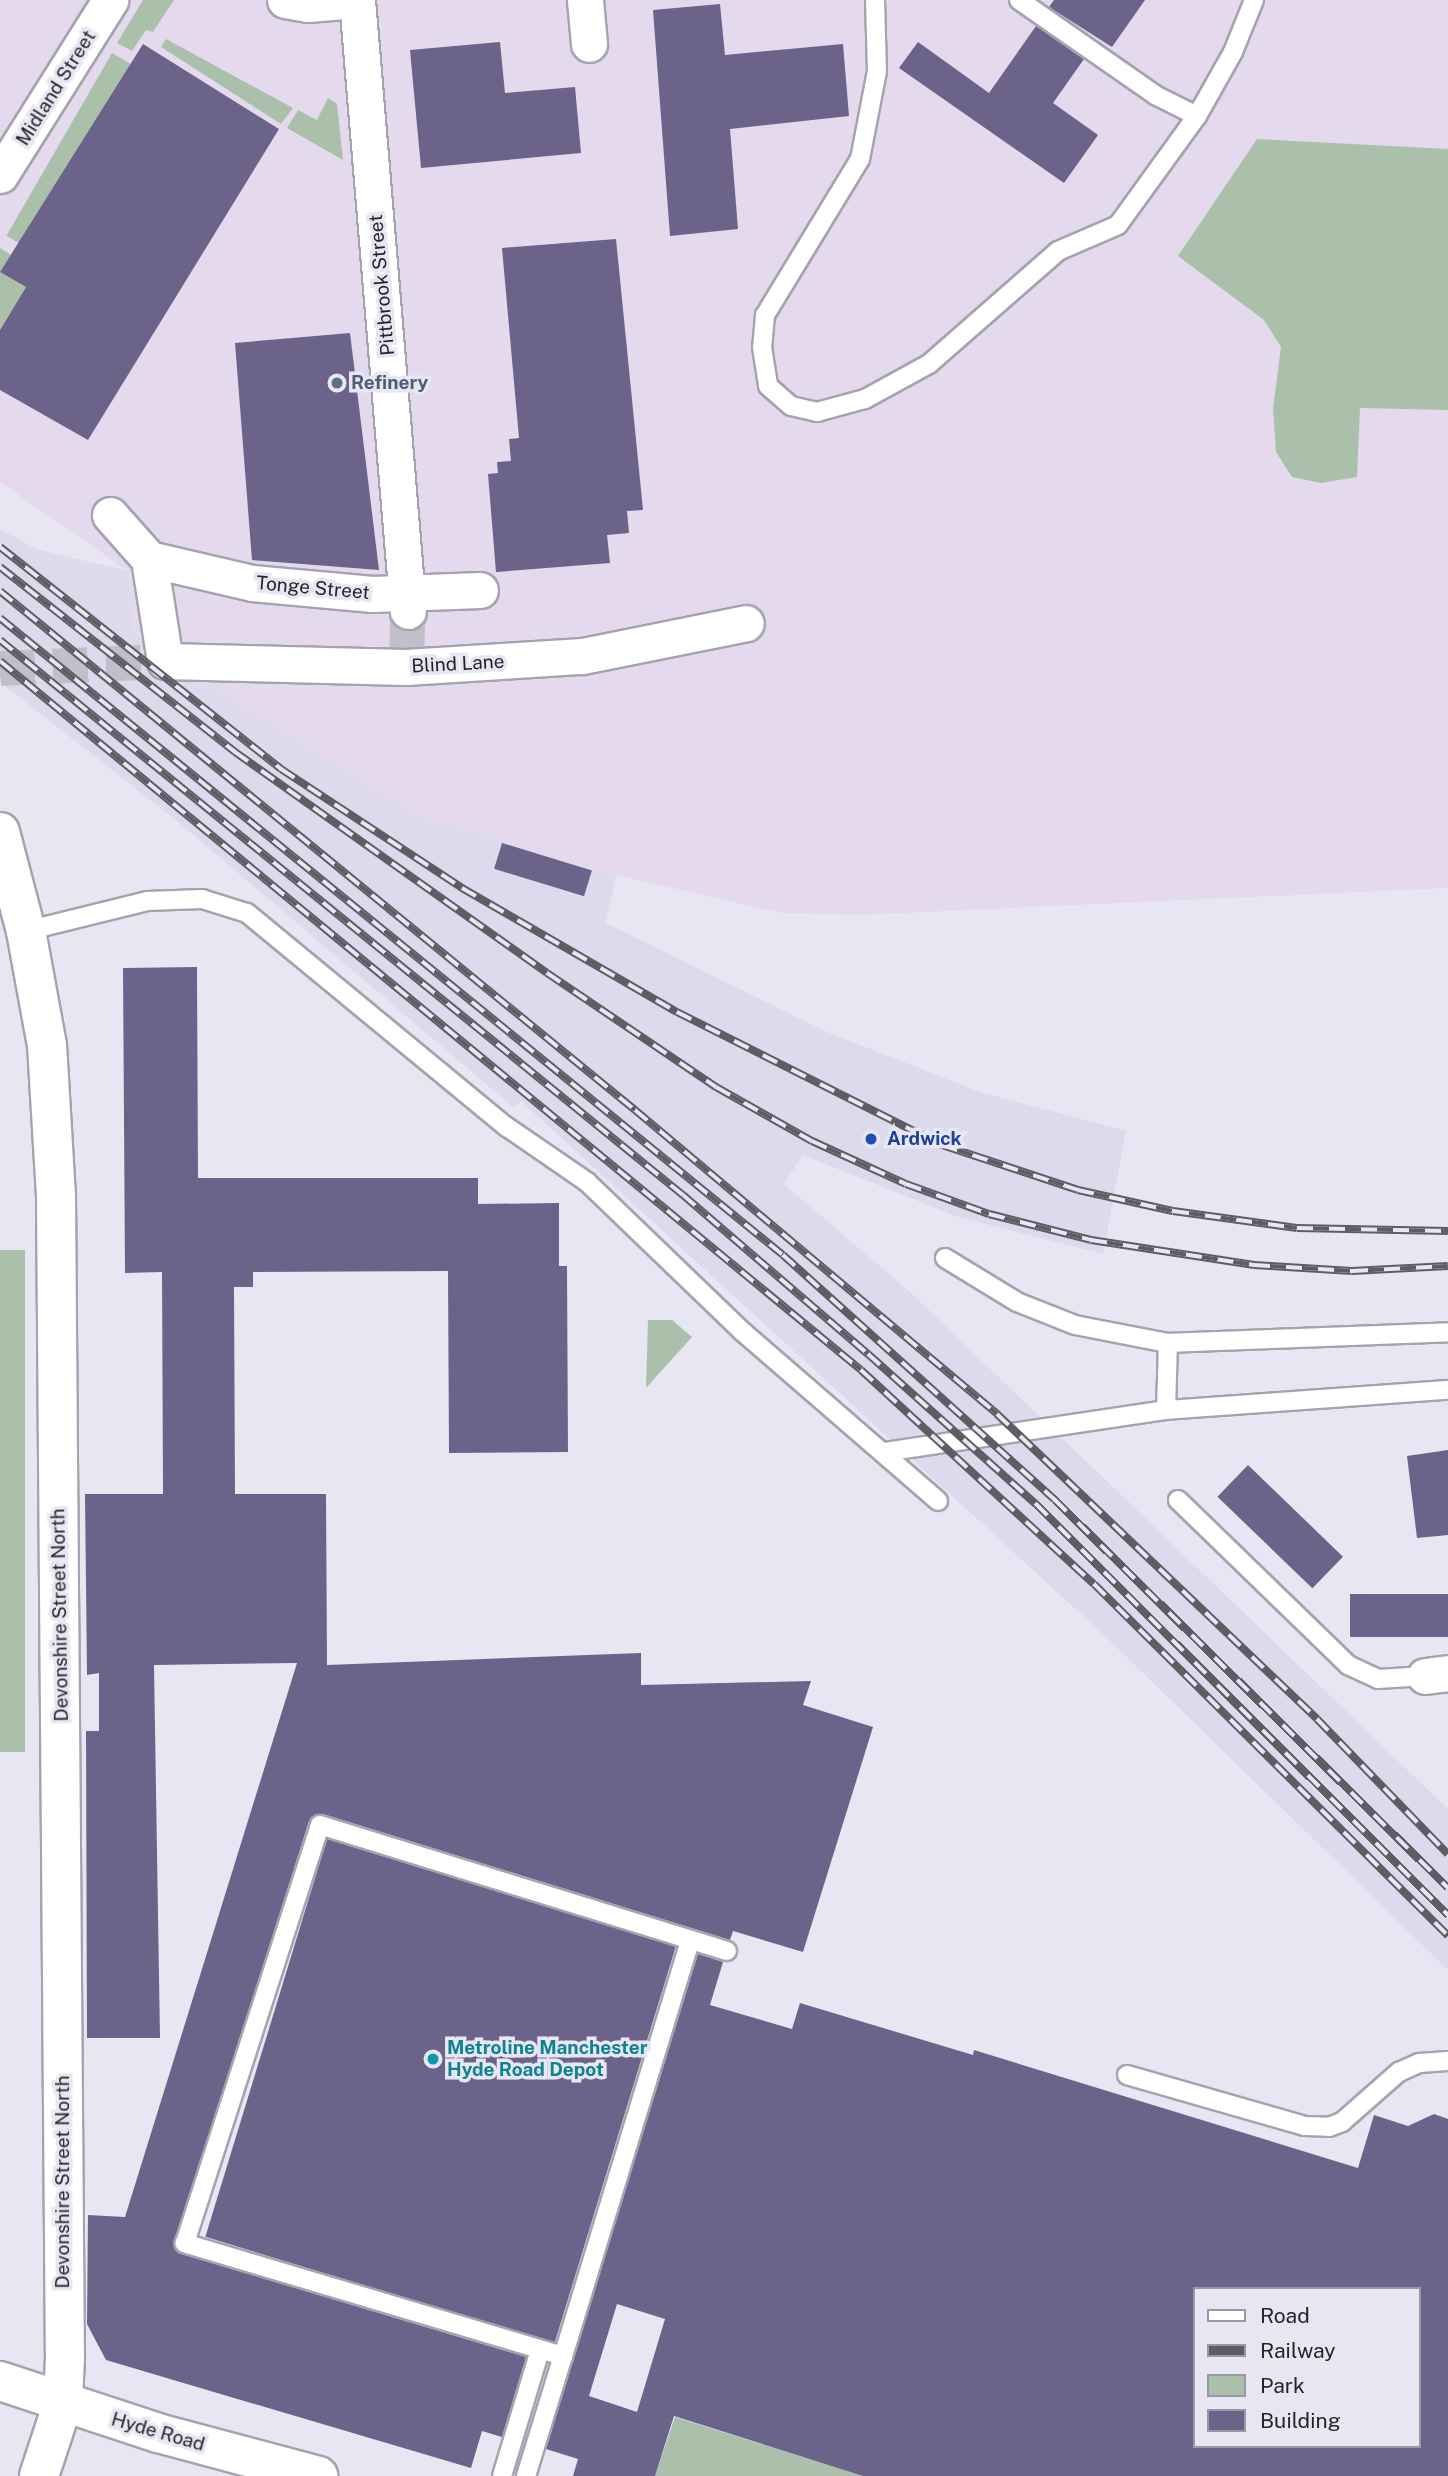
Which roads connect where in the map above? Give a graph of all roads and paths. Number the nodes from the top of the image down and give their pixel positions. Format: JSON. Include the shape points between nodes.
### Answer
{"nodes":[{"id":1,"x":110,"y":0,"type":"edge"},
{"id":2,"x":285,"y":0,"type":"edge"},
{"id":3,"x":356,"y":0,"type":"edge"},
{"id":4,"x":585,"y":0,"type":"edge"},
{"id":5,"x":874,"y":0,"type":"edge"},
{"id":6,"x":1019,"y":0,"type":"edge"},
{"id":7,"x":1254,"y":0,"type":"edge"},
{"id":8,"x":589,"y":44,"type":"dead end"},
{"id":9,"x":1197,"y":116,"type":"junction"},
{"id":10,"x":0,"y":175,"type":"edge"},
{"id":11,"x":110,"y":515,"type":"dead end"},
{"id":12,"x":149,"y":559,"type":"junction"},
{"id":13,"x":480,"y":590,"type":"dead end"},
{"id":14,"x":408,"y":603,"type":"junction"},
{"id":15,"x":746,"y":623,"type":"dead end"},
{"id":16,"x":0,"y":832,"type":"edge"},
{"id":17,"x":26,"y":931,"type":"junction"},
{"id":18,"x":945,"y":1258,"type":"dead end"},
{"id":19,"x":1448,"y":1332,"type":"edge"},
{"id":20,"x":1168,"y":1343,"type":"junction"},
{"id":21,"x":1448,"y":1390,"type":"edge"},
{"id":22,"x":1166,"y":1410,"type":"junction"},
{"id":23,"x":884,"y":1452,"type":"junction"},
{"id":24,"x":1178,"y":1500,"type":"dead end"},
{"id":25,"x":938,"y":1501,"type":"dead end"},
{"id":26,"x":1436,"y":1674,"type":"edge"},
{"id":27,"x":690,"y":1941,"type":"junction"},
{"id":28,"x":727,"y":1951,"type":"dead end"},
{"id":29,"x":1448,"y":2061,"type":"edge"},
{"id":30,"x":1127,"y":2075,"type":"dead end"},
{"id":31,"x":540,"y":2350,"type":"junction"},
{"id":32,"x":563,"y":2356,"type":"junction"},
{"id":33,"x":0,"y":2381,"type":"edge"},
{"id":34,"x":63,"y":2403,"type":"junction"},
{"id":35,"x":274,"y":2464,"type":"junction"},
{"id":36,"x":39,"y":2476,"type":"edge"},
{"id":37,"x":232,"y":2476,"type":"edge"},
{"id":38,"x":318,"y":2476,"type":"edge"},
{"id":39,"x":502,"y":2476,"type":"edge"},
{"id":40,"x":526,"y":2476,"type":"edge"}],
"edges":[{"from":1,"to":10,"type":"street","name":"Midland Street"},
{"from":2,"to":3,"type":"street","via":[[308,4]]},
{"from":3,"to":14,"type":"street","name":"Pittbrook Street"},
{"from":4,"to":8,"type":"street"},
{"from":5,"to":9,"type":"lane","via":[[877,71],[860,159],[765,315],[762,347],[768,386],[791,407],[817,412],[865,399],[929,364],[1058,251],[1118,225]]},
{"from":6,"to":9,"type":"lane","via":[[1155,95]]},
{"from":7,"to":9,"type":"lane","via":[[1233,52]]},
{"from":11,"to":12,"type":"street"},
{"from":12,"to":14,"type":"street","name":"Tonge Street","via":[[252,583]]},
{"from":12,"to":15,"type":"street","name":"Blind Lane","via":[[165,661],[583,656]]},
{"from":13,"to":14,"type":"street","name":"Tonge Street"},
{"from":16,"to":17,"type":"highway","name":"Devonshire Street North"},
{"from":17,"to":23,"type":"lane","via":[[147,901],[202,900],[247,913],[507,1127],[587,1182],[743,1332]]},
{"from":17,"to":34,"type":"highway","name":"Devonshire Street North","via":[[47,1045],[55,1196]]},
{"from":18,"to":20,"type":"lane","via":[[1017,1302],[1074,1325]]},
{"from":19,"to":20,"type":"lane"},
{"from":20,"to":22,"type":"lane"},
{"from":21,"to":22,"type":"lane"},
{"from":22,"to":23,"type":"lane"},
{"from":23,"to":25,"type":"lane"},
{"from":24,"to":26,"type":"lane","via":[[1348,1665],[1378,1679]]},
{"from":27,"to":28,"type":"lane"},
{"from":27,"to":31,"type":"lane","via":[[320,1825],[185,2243]]},
{"from":27,"to":32,"type":"lane"},
{"from":29,"to":30,"type":"lane","via":[[1419,2063],[1399,2072],[1342,2122],[1329,2127],[1305,2126]]},
{"from":31,"to":32,"type":"lane"},
{"from":31,"to":39,"type":"lane"},
{"from":32,"to":40,"type":"lane"},
{"from":33,"to":34,"type":"highway","name":"Hyde Road"},
{"from":34,"to":35,"type":"highway","name":"Hyde Road"},
{"from":34,"to":36,"type":"highway","name":"Devonshire Street North"},
{"from":35,"to":37,"type":"highway"},
{"from":35,"to":38,"type":"highway","name":"Hyde Road"}]}
